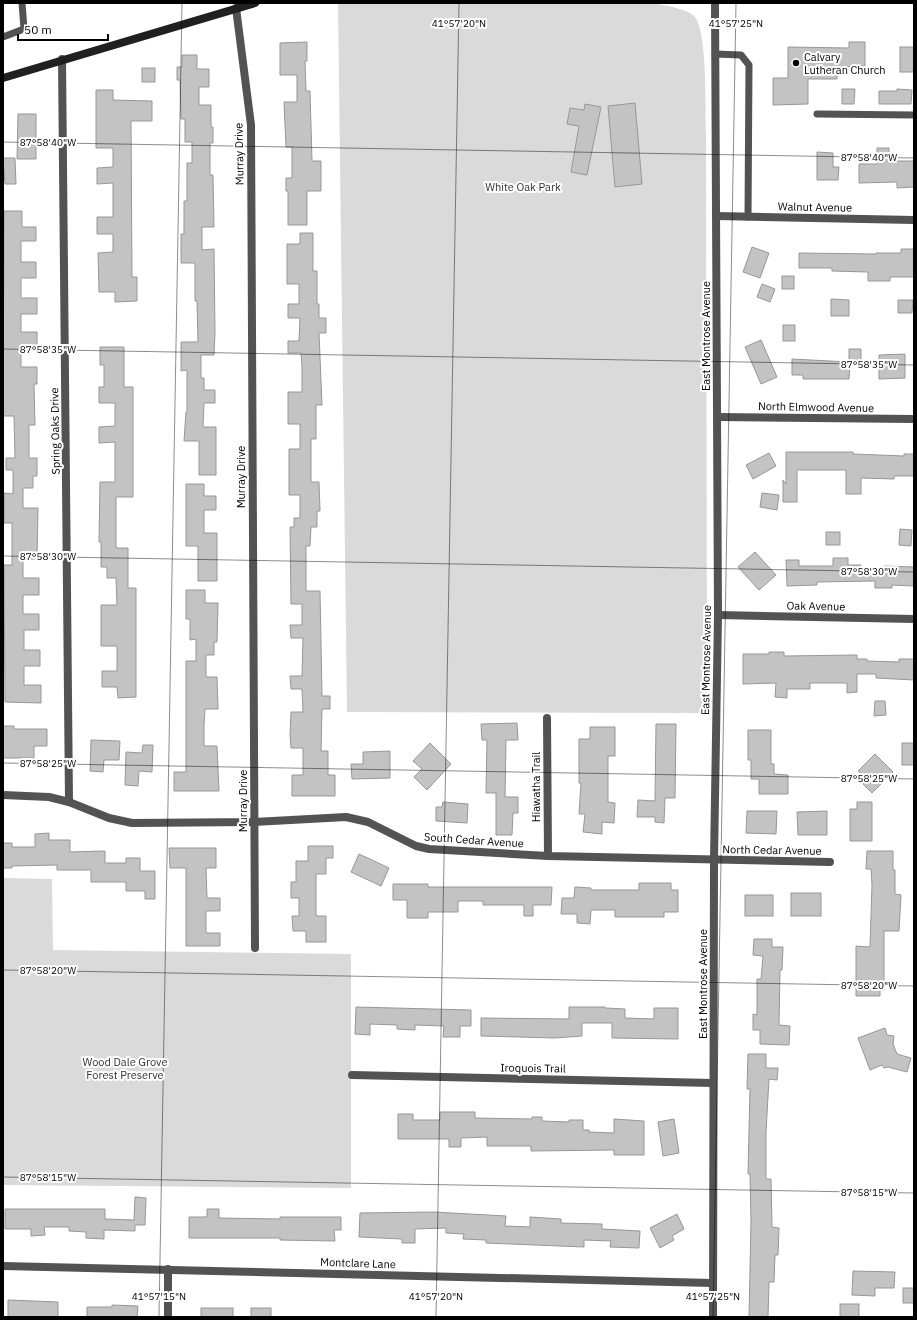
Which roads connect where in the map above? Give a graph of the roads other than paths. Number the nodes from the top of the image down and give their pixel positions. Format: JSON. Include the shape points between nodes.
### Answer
{"nodes":[{"id":1,"x":22,"y":3,"type":"edge"},
{"id":2,"x":255,"y":3,"type":"edge"},
{"id":3,"x":715,"y":3,"type":"edge"},
{"id":4,"x":236,"y":8,"type":"junction"},
{"id":5,"x":3,"y":37,"type":"edge"},
{"id":6,"x":715,"y":54,"type":"junction"},
{"id":7,"x":62,"y":59,"type":"junction"},
{"id":8,"x":3,"y":78,"type":"edge"},
{"id":9,"x":817,"y":114,"type":"dead end"},
{"id":10,"x":914,"y":115,"type":"edge"},
{"id":11,"x":716,"y":216,"type":"junction"},
{"id":12,"x":748,"y":217,"type":"junction"},
{"id":13,"x":914,"y":220,"type":"edge"},
{"id":14,"x":718,"y":416,"type":"junction"},
{"id":15,"x":914,"y":420,"type":"edge"},
{"id":16,"x":718,"y":615,"type":"junction"},
{"id":17,"x":914,"y":619,"type":"edge"},
{"id":18,"x":547,"y":718,"type":"dead end"},
{"id":19,"x":3,"y":795,"type":"edge"},
{"id":20,"x":69,"y":802,"type":"junction"},
{"id":21,"x":254,"y":822,"type":"junction"},
{"id":22,"x":548,"y":856,"type":"junction"},
{"id":23,"x":714,"y":860,"type":"junction"},
{"id":24,"x":830,"y":862,"type":"dead end"},
{"id":25,"x":255,"y":948,"type":"dead end"},
{"id":26,"x":352,"y":1075,"type":"dead end"},
{"id":27,"x":713,"y":1083,"type":"junction"},
{"id":28,"x":3,"y":1266,"type":"edge"},
{"id":29,"x":168,"y":1269,"type":"junction"},
{"id":30,"x":712,"y":1284,"type":"junction"},
{"id":31,"x":168,"y":1317,"type":"edge"},
{"id":32,"x":713,"y":1317,"type":"edge"}],
"edges":[{"from":1,"to":5,"type":"lane","via":[[24,29]]},
{"from":2,"to":4,"type":"main road"},
{"from":3,"to":6,"type":"street","name":"East Montrose Avenue"},
{"from":4,"to":7,"type":"main road"},
{"from":4,"to":21,"type":"street","name":"Murray Drive","via":[[251,125]]},
{"from":6,"to":11,"type":"street","name":"East Montrose Avenue"},
{"from":6,"to":12,"type":"lane","via":[[741,55],[748,65]]},
{"from":7,"to":8,"type":"main road"},
{"from":7,"to":20,"type":"street","name":"Spring Oaks Drive"},
{"from":9,"to":10,"type":"lane"},
{"from":11,"to":12,"type":"street","name":"Walnut Avenue"},
{"from":11,"to":14,"type":"street","name":"East Montrose Avenue"},
{"from":12,"to":13,"type":"street","name":"Walnut Avenue"},
{"from":14,"to":15,"type":"street","name":"North Elmwood Avenue"},
{"from":14,"to":16,"type":"street","name":"East Montrose Avenue"},
{"from":16,"to":17,"type":"street","name":"Oak Avenue"},
{"from":16,"to":23,"type":"street","name":"East Montrose Avenue"},
{"from":18,"to":22,"type":"street","name":"Hiawatha Trail"},
{"from":19,"to":20,"type":"street","name":"South Cedar Avenue","via":[[49,797]]},
{"from":20,"to":21,"type":"street","name":"South Cedar Avenue","via":[[109,818],[132,822]]},
{"from":21,"to":22,"type":"street","name":"South Cedar Avenue","via":[[346,818],[368,822],[416,846],[429,849]]},
{"from":21,"to":25,"type":"street","name":"Murray Drive"},
{"from":22,"to":23,"type":"street","name":"South Cedar Avenue"},
{"from":23,"to":24,"type":"street","name":"North Cedar Avenue"},
{"from":23,"to":27,"type":"street","name":"East Montrose Avenue"},
{"from":26,"to":27,"type":"street","name":"Iroquois Trail"},
{"from":27,"to":30,"type":"street","name":"East Montrose Avenue"},
{"from":28,"to":29,"type":"street","name":"Montclare Lane"},
{"from":29,"to":30,"type":"street","name":"Montclare Lane"},
{"from":29,"to":31,"type":"street"},
{"from":30,"to":32,"type":"street","name":"East Montrose Avenue"}]}
